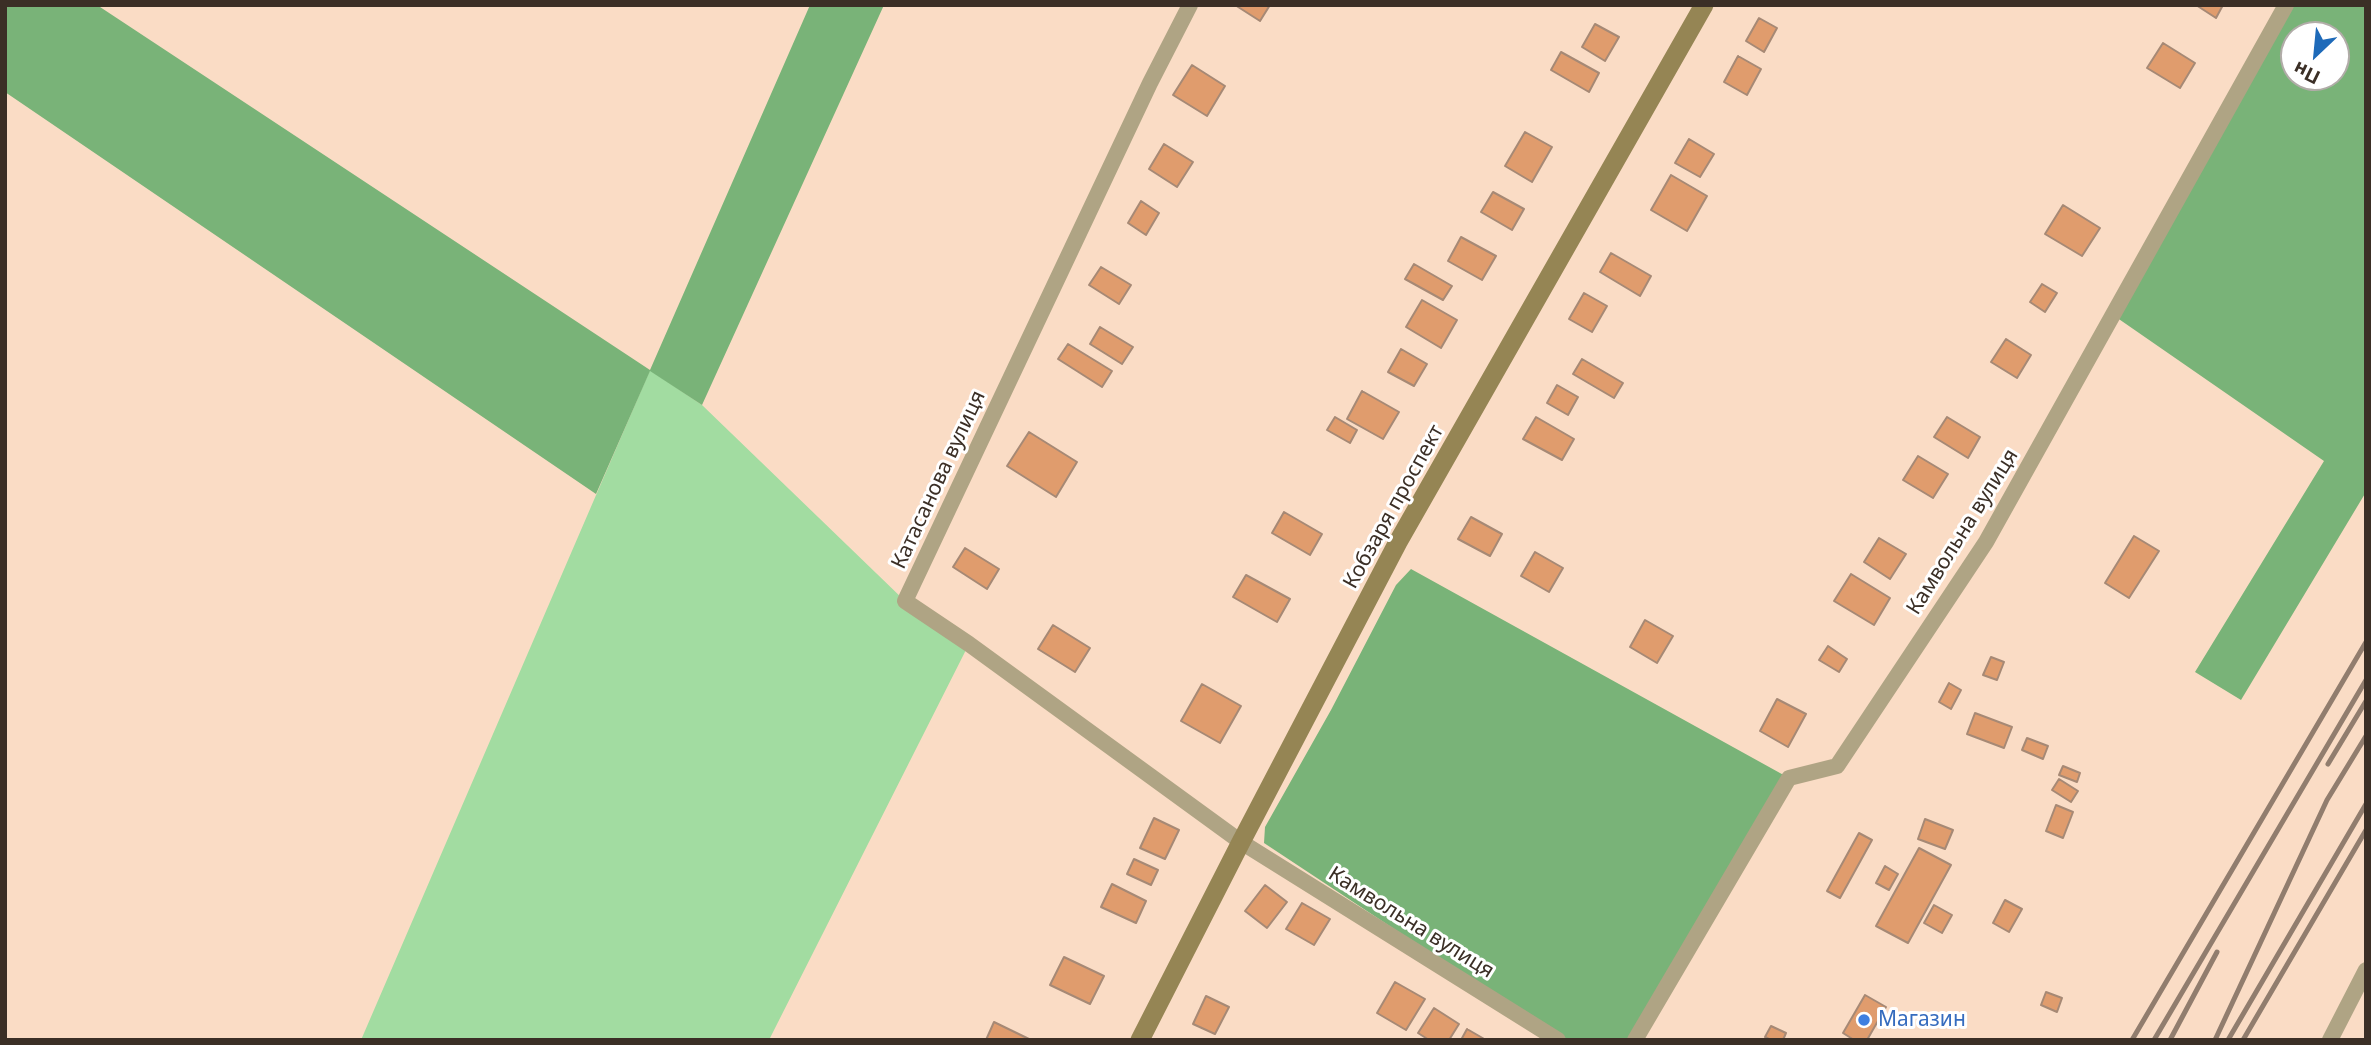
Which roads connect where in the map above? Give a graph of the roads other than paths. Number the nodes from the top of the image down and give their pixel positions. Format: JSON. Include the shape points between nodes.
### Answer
{"nodes":[{"id":1,"x":1190,"y":5,"type":"edge"},
{"id":2,"x":1704,"y":5,"type":"edge"},
{"id":3,"x":2286,"y":5,"type":"edge"},
{"id":4,"x":1241,"y":842,"type":"junction"},
{"id":5,"x":2366,"y":970,"type":"edge"},
{"id":6,"x":1140,"y":1040,"type":"edge"},
{"id":7,"x":1558,"y":1040,"type":"edge"},
{"id":8,"x":1634,"y":1040,"type":"edge"},
{"id":9,"x":2330,"y":1040,"type":"edge"}],
"edges":[{"from":1,"to":4,"type":"street","name":"Катасанова вулиця","via":[[905,601]]},
{"from":2,"to":4,"type":"main road","name":"Кобзаря проспект","via":[[1398,542]]},
{"from":3,"to":8,"type":"street","name":"Камвольна вулиця","via":[[1986,542],[1837,766],[1789,778]]},
{"from":4,"to":6,"type":"main road","name":"Кобзаря проспект"},
{"from":4,"to":7,"type":"street","name":"Камвольна вулиця"},
{"from":5,"to":9,"type":"street"}]}
